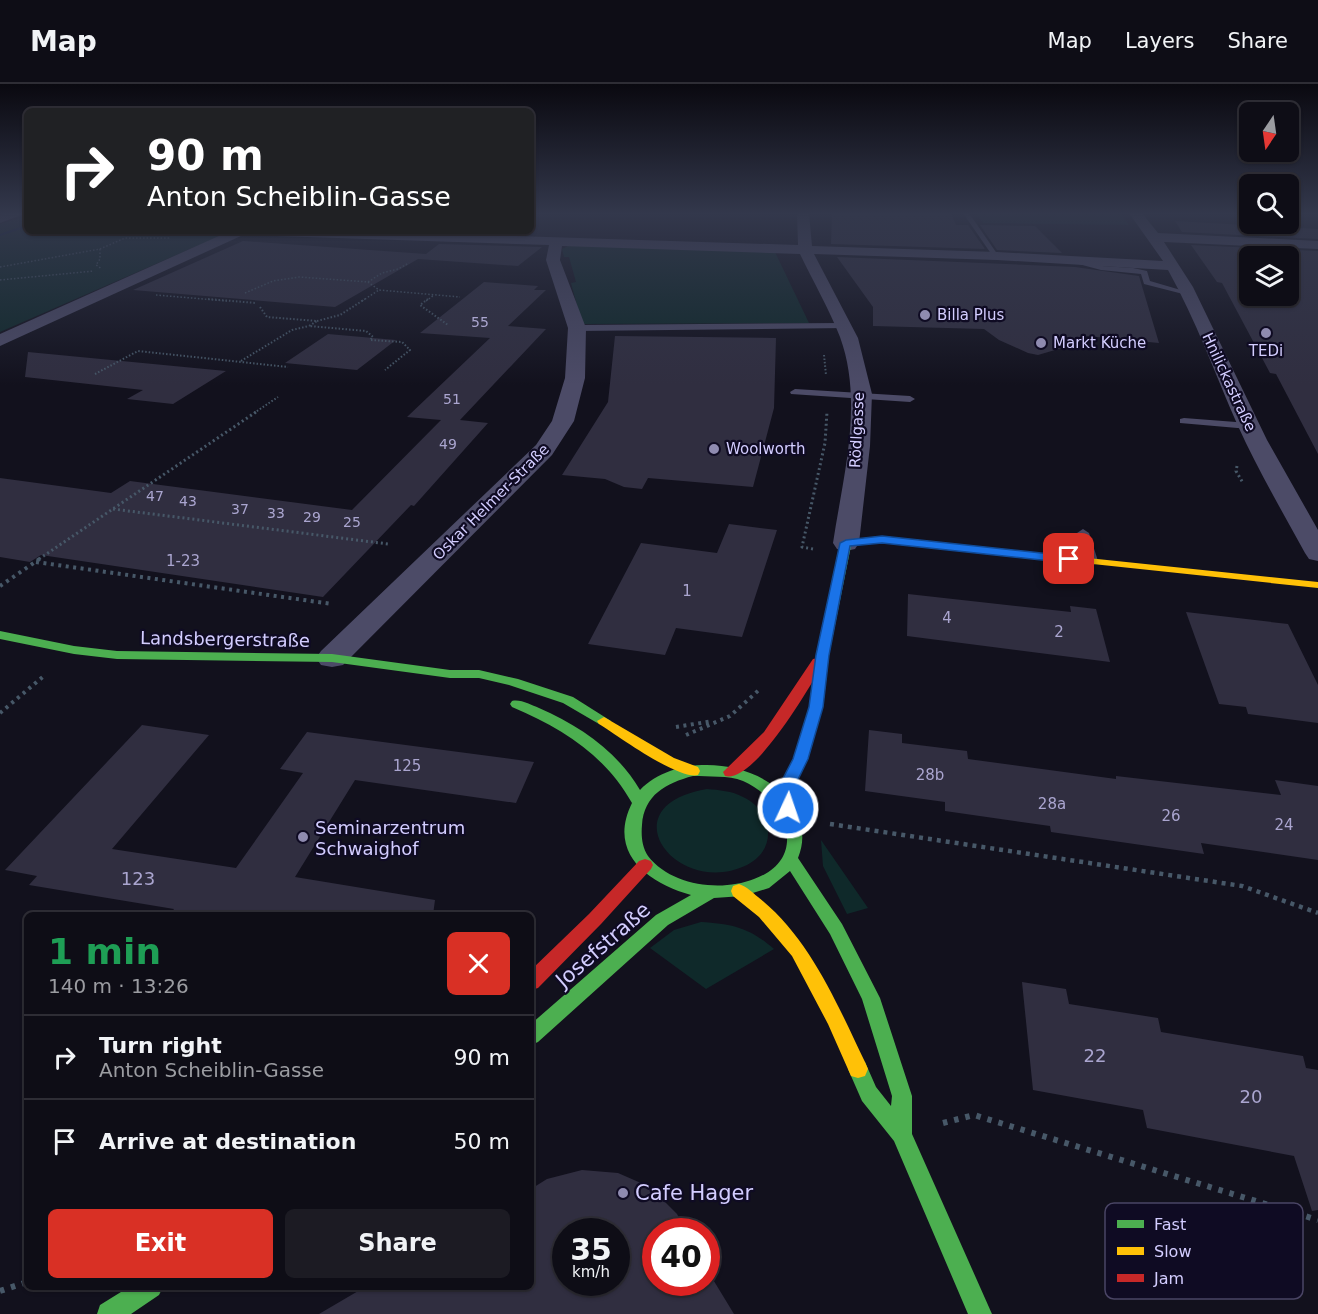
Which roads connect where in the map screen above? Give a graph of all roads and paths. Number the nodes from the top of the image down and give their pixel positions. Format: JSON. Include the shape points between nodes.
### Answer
{"nodes":[{"id":1,"x":103,"y":270,"type":"edge"},
{"id":2,"x":155,"y":270,"type":"edge"},
{"id":3,"x":392,"y":270,"type":"edge"},
{"id":4,"x":556,"y":270,"type":"edge"},
{"id":5,"x":815,"y":270,"type":"edge"},
{"id":6,"x":1134,"y":270,"type":"edge"},
{"id":7,"x":1175,"y":270,"type":"edge"},
{"id":8,"x":0,"y":280,"type":"edge"},
{"id":9,"x":368,"y":282,"type":"junction"},
{"id":10,"x":379,"y":290,"type":"junction"},
{"id":11,"x":111,"y":291,"type":"junction"},
{"id":12,"x":245,"y":293,"type":"dead end"},
{"id":13,"x":1187,"y":293,"type":"junction"},
{"id":14,"x":434,"y":295,"type":"junction"},
{"id":15,"x":460,"y":297,"type":"dead end"},
{"id":16,"x":256,"y":303,"type":"dead end"},
{"id":17,"x":260,"y":307,"type":"dead end"},
{"id":18,"x":317,"y":321,"type":"junction"},
{"id":19,"x":448,"y":325,"type":"dead end"},
{"id":20,"x":309,"y":326,"type":"junction"},
{"id":21,"x":843,"y":326,"type":"junction"},
{"id":22,"x":577,"y":328,"type":"junction"},
{"id":23,"x":0,"y":341,"type":"edge"},
{"id":24,"x":240,"y":362,"type":"junction"},
{"id":25,"x":288,"y":367,"type":"dead end"},
{"id":26,"x":385,"y":370,"type":"dead end"},
{"id":27,"x":95,"y":374,"type":"dead end"},
{"id":28,"x":795,"y":392,"type":"dead end"},
{"id":29,"x":862,"y":394,"type":"junction"},
{"id":30,"x":279,"y":397,"type":"dead end"},
{"id":31,"x":910,"y":399,"type":"dead end"},
{"id":32,"x":1184,"y":421,"type":"dead end"},
{"id":33,"x":1249,"y":426,"type":"junction"},
{"id":34,"x":113,"y":509,"type":"junction"},
{"id":35,"x":1083,"y":533,"type":"dead end"},
{"id":36,"x":846,"y":543,"type":"junction"},
{"id":37,"x":388,"y":544,"type":"dead end"},
{"id":38,"x":815,"y":549,"type":"dead end"},
{"id":39,"x":1318,"y":553,"type":"edge"},
{"id":40,"x":812,"y":560,"type":"dead end"},
{"id":41,"x":1090,"y":561,"type":"junction"},
{"id":42,"x":35,"y":562,"type":"junction"},
{"id":43,"x":1318,"y":585,"type":"edge"},
{"id":44,"x":0,"y":586,"type":"edge"},
{"id":45,"x":332,"y":604,"type":"dead end"},
{"id":46,"x":0,"y":635,"type":"edge"},
{"id":47,"x":823,"y":655,"type":"junction"},
{"id":48,"x":332,"y":658,"type":"junction"},
{"id":49,"x":450,"y":674,"type":"junction"},
{"id":50,"x":45,"y":675,"type":"dead end"},
{"id":51,"x":764,"y":685,"type":"dead end"},
{"id":52,"x":476,"y":689,"type":"dead end"},
{"id":53,"x":507,"y":700,"type":"dead end"},
{"id":54,"x":0,"y":713,"type":"edge"},
{"id":55,"x":681,"y":726,"type":"dead end"},
{"id":56,"x":693,"y":771,"type":"junction"},
{"id":57,"x":730,"y":772,"type":"junction"},
{"id":58,"x":781,"y":798,"type":"junction"},
{"id":59,"x":639,"y":801,"type":"junction"},
{"id":60,"x":817,"y":822,"type":"dead end"},
{"id":61,"x":790,"y":858,"type":"junction"},
{"id":62,"x":645,"y":865,"type":"junction"},
{"id":63,"x":739,"y":891,"type":"junction"},
{"id":64,"x":708,"y":893,"type":"junction"},
{"id":65,"x":1318,"y":914,"type":"edge"},
{"id":66,"x":534,"y":979,"type":"edge"},
{"id":67,"x":534,"y":1033,"type":"edge"},
{"id":68,"x":901,"y":1134,"type":"junction"},
{"id":69,"x":1262,"y":1203,"type":"edge"},
{"id":70,"x":1303,"y":1215,"type":"edge"},
{"id":71,"x":1318,"y":1220,"type":"edge"},
{"id":72,"x":24,"y":1283,"type":"edge"},
{"id":73,"x":146,"y":1290,"type":"edge"},
{"id":74,"x":0,"y":1292,"type":"edge"},
{"id":75,"x":109,"y":1314,"type":"edge"},
{"id":76,"x":980,"y":1314,"type":"edge"}],
"edges":[{"from":1,"to":8,"type":"path"},
{"from":2,"to":11,"type":"street"},
{"from":3,"to":9,"type":"path"},
{"from":4,"to":22,"type":"street","name":"Oskar Helmer-Straße"},
{"from":5,"to":21,"type":"street","name":"Rödlgasse"},
{"from":6,"to":13,"type":"lane","via":[[1144,273],[1147,282]]},
{"from":7,"to":13,"type":"street","name":"Hnilickastraße"},
{"from":9,"to":10,"type":"path"},
{"from":9,"to":12,"type":"path","via":[[299,277],[273,281]]},
{"from":10,"to":14,"type":"path"},
{"from":10,"to":18,"type":"path","via":[[340,315]]},
{"from":11,"to":16,"type":"path"},
{"from":11,"to":23,"type":"street"},
{"from":13,"to":33,"type":"street","name":"Hnilickastraße"},
{"from":14,"to":15,"type":"path"},
{"from":14,"to":19,"type":"path","via":[[420,305]]},
{"from":17,"to":18,"type":"path","via":[[267,317]]},
{"from":18,"to":20,"type":"path"},
{"from":20,"to":24,"type":"path","via":[[292,330]]},
{"from":20,"to":26,"type":"path","via":[[366,331],[373,337],[370,340],[402,342],[410,350]]},
{"from":21,"to":22,"type":"lane"},
{"from":21,"to":29,"type":"street","name":"Rödlgasse"},
{"from":22,"to":48,"type":"street","name":"Oskar Helmer-Straße","via":[[575,378],[563,421],[552,440]]},
{"from":24,"to":25,"type":"path"},
{"from":24,"to":27,"type":"path","via":[[138,351]]},
{"from":28,"to":29,"type":"lane"},
{"from":29,"to":31,"type":"lane"},
{"from":29,"to":36,"type":"street","name":"Rödlgasse"},
{"from":30,"to":34,"type":"path"},
{"from":32,"to":33,"type":"lane"},
{"from":33,"to":39,"type":"street","name":"Hnilickastraße"},
{"from":34,"to":37,"type":"path"},
{"from":34,"to":42,"type":"path"},
{"from":35,"to":41,"type":"lane"},
{"from":36,"to":41,"type":"street","via":[[882,540]]},
{"from":36,"to":47,"type":"street","name":"Rödlgasse"},
{"from":38,"to":40,"type":"path"},
{"from":41,"to":43,"type":"street"},
{"from":42,"to":44,"type":"path"},
{"from":42,"to":45,"type":"path"},
{"from":46,"to":48,"type":"street","name":"Landsbergerstraße","via":[[117,655]]},
{"from":47,"to":57,"type":"street","name":"Rödlgasse","via":[[765,745]]},
{"from":47,"to":58,"type":"street","name":"Rödlgasse","via":[[816,707],[800,759]]},
{"from":48,"to":49,"type":"street","name":"Landsbergerstraße"},
{"from":49,"to":52,"type":"street","name":"Landsbergerstraße"},
{"from":49,"to":56,"type":"street","name":"Landsbergerstraße","via":[[479,674],[568,700],[669,762]]},
{"from":50,"to":54,"type":"path"},
{"from":51,"to":55,"type":"path","via":[[730,716]]},
{"from":53,"to":59,"type":"street","via":[[547,715],[587,738],[611,759]]},
{"from":56,"to":57,"type":"street"},
{"from":56,"to":59,"type":"street","via":[[660,782]]},
{"from":57,"to":58,"type":"street","via":[[767,787]]},
{"from":58,"to":61,"type":"street","via":[[794,819],[795,847]]},
{"from":59,"to":62,"type":"street","via":[[630,824],[631,838]]},
{"from":60,"to":65,"type":"path","via":[[1242,886]]},
{"from":61,"to":63,"type":"street","via":[[772,877]]},
{"from":61,"to":68,"type":"street","via":[[836,929],[871,998],[902,1096]]},
{"from":62,"to":64,"type":"street","via":[[674,884]]},
{"from":62,"to":66,"type":"street","name":"Josefstraße"},
{"from":63,"to":64,"type":"street"},
{"from":63,"to":68,"type":"street","via":[[765,912],[798,951],[869,1094]]},
{"from":64,"to":67,"type":"street","name":"Josefstraße","via":[[662,920]]},
{"from":68,"to":69,"type":"path","via":[[974,1115]]},
{"from":68,"to":76,"type":"street"},
{"from":70,"to":71,"type":"path"},
{"from":72,"to":74,"type":"path"},
{"from":73,"to":75,"type":"street"}]}
